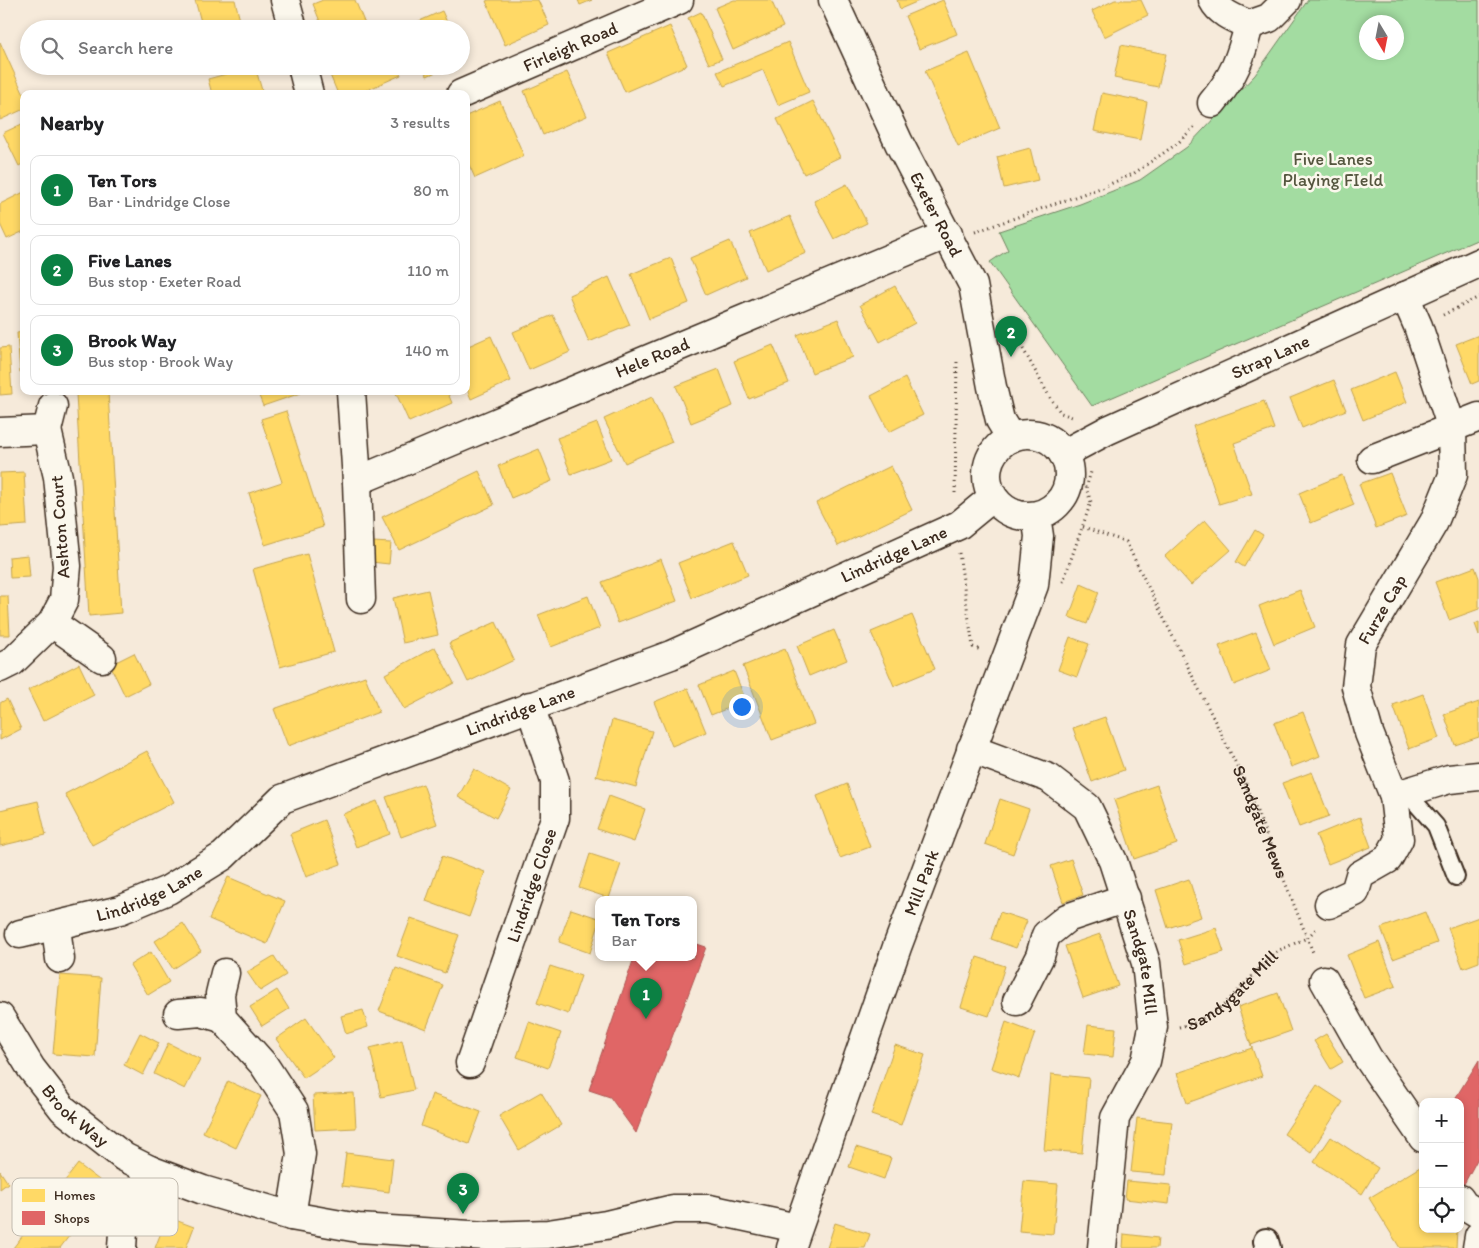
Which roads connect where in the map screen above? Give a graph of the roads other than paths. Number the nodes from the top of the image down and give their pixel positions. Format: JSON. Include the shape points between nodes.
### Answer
{"nodes":[{"id":1,"x":286,"y":0,"type":"edge"},
{"id":2,"x":679,"y":0,"type":"edge"},
{"id":3,"x":833,"y":0,"type":"edge"},
{"id":4,"x":1213,"y":0,"type":"edge"},
{"id":5,"x":1287,"y":0,"type":"edge"},
{"id":6,"x":291,"y":20,"type":"edge"},
{"id":7,"x":1250,"y":25,"type":"junction"},
{"id":8,"x":304,"y":75,"type":"edge"},
{"id":9,"x":308,"y":90,"type":"edge"},
{"id":10,"x":470,"y":90,"type":"edge"},
{"id":11,"x":1212,"y":103,"type":"road end"},
{"id":12,"x":959,"y":234,"type":"junction"},
{"id":13,"x":1479,"y":263,"type":"edge"},
{"id":14,"x":1405,"y":296,"type":"junction"},
{"id":15,"x":351,"y":395,"type":"edge"},
{"id":16,"x":1479,"y":417,"type":"edge"},
{"id":17,"x":1452,"y":428,"type":"junction"},
{"id":18,"x":0,"y":432,"type":"edge"},
{"id":19,"x":1011,"y":438,"type":"junction"},
{"id":20,"x":1076,"y":438,"type":"junction"},
{"id":21,"x":1372,"y":459,"type":"dead end"},
{"id":22,"x":357,"y":482,"type":"junction"},
{"id":23,"x":992,"y":497,"type":"junction"},
{"id":24,"x":1036,"y":516,"type":"junction"},
{"id":25,"x":361,"y":599,"type":"dead end"},
{"id":26,"x":52,"y":623,"type":"junction"},
{"id":27,"x":102,"y":658,"type":"dead end"},
{"id":28,"x":0,"y":668,"type":"edge"},
{"id":29,"x":530,"y":706,"type":"junction"},
{"id":30,"x":971,"y":749,"type":"junction"},
{"id":31,"x":1479,"y":776,"type":"edge"},
{"id":32,"x":1400,"y":795,"type":"junction"},
{"id":33,"x":1456,"y":877,"type":"dead end"},
{"id":34,"x":1126,"y":898,"type":"junction"},
{"id":35,"x":1329,"y":904,"type":"dead end"},
{"id":36,"x":56,"y":927,"type":"junction"},
{"id":37,"x":20,"y":934,"type":"dead end"},
{"id":38,"x":60,"y":959,"type":"dead end"},
{"id":39,"x":225,"y":973,"type":"dead end"},
{"id":40,"x":1324,"y":980,"type":"road end"},
{"id":41,"x":1017,"y":1001,"type":"dead end"},
{"id":42,"x":178,"y":1014,"type":"dead end"},
{"id":43,"x":0,"y":1017,"type":"edge"},
{"id":44,"x":222,"y":1018,"type":"junction"},
{"id":45,"x":470,"y":1063,"type":"dead end"},
{"id":46,"x":1419,"y":1132,"type":"edge"},
{"id":47,"x":150,"y":1170,"type":"junction"},
{"id":48,"x":147,"y":1178,"type":"edge"},
{"id":49,"x":171,"y":1178,"type":"edge"},
{"id":50,"x":178,"y":1181,"type":"edge"},
{"id":51,"x":1464,"y":1205,"type":"edge"},
{"id":52,"x":1479,"y":1214,"type":"edge"},
{"id":53,"x":291,"y":1216,"type":"junction"},
{"id":54,"x":1479,"y":1236,"type":"edge"},
{"id":55,"x":794,"y":1238,"type":"edge"},
{"id":56,"x":487,"y":1242,"type":"edge"},
{"id":57,"x":1102,"y":1248,"type":"edge"},
{"id":58,"x":1477,"y":1248,"type":"edge"}],
"edges":[{"from":1,"to":6,"type":"street"},
{"from":2,"to":10,"type":"street","name":"Firleigh Road"},
{"from":3,"to":12,"type":"street","name":"Exeter Road","via":[[900,143]]},
{"from":4,"to":7,"type":"street","via":[[1229,16]]},
{"from":5,"to":7,"type":"street","via":[[1269,18]]},
{"from":7,"to":11,"type":"street","via":[[1242,54],[1228,84]]},
{"from":8,"to":9,"type":"street"},
{"from":12,"to":19,"type":"street","name":"Exeter Road","via":[[973,285],[1000,420]]},
{"from":12,"to":22,"type":"street","name":"Hele Road"},
{"from":13,"to":14,"type":"street","name":"Strap Lane"},
{"from":14,"to":17,"type":"street","name":"Furze Cap"},
{"from":14,"to":20,"type":"street","name":"Strap Lane"},
{"from":15,"to":22,"type":"street"},
{"from":16,"to":17,"type":"street"},
{"from":17,"to":21,"type":"street"},
{"from":17,"to":32,"type":"street","name":"Furze Cap","via":[[1453,475],[1434,522],[1361,645],[1356,688],[1369,733]]},
{"from":18,"to":26,"type":"street","name":"Ashton Court","via":[[50,418],[67,566],[64,600]]},
{"from":19,"to":20,"type":"street","via":[[1030,434],[1049,440]]},
{"from":19,"to":23,"type":"street","via":[[990,458],[986,478]]},
{"from":20,"to":24,"type":"street","via":[[1066,492],[1053,508]]},
{"from":22,"to":25,"type":"street"},
{"from":23,"to":24,"type":"street","via":[[1016,515]]},
{"from":23,"to":29,"type":"street","name":"Lindridge Lane","via":[[959,525],[671,655]]},
{"from":24,"to":30,"type":"street","name":"Mill Park","via":[[1039,536],[1034,585]]},
{"from":26,"to":27,"type":"street"},
{"from":26,"to":28,"type":"street","name":"Ashton Court","via":[[12,662]]},
{"from":29,"to":36,"type":"street","name":"Lindridge Lane","via":[[282,799],[223,856],[168,890],[120,910]]},
{"from":29,"to":45,"type":"street","name":"Lindridge Close","via":[[555,780],[555,818]]},
{"from":30,"to":34,"type":"street","name":"Sandgate MIll","via":[[1049,778],[1087,807],[1113,861]]},
{"from":30,"to":55,"type":"street","name":"Mill Park"},
{"from":31,"to":32,"type":"street","via":[[1450,778]]},
{"from":32,"to":33,"type":"lane","via":[[1436,826]]},
{"from":32,"to":35,"type":"street","name":"Furze Cap","via":[[1398,839],[1388,859],[1360,876],[1355,892]]},
{"from":34,"to":41,"type":"street","via":[[1067,918],[1046,935],[1040,956]]},
{"from":34,"to":57,"type":"street","name":"Sandgate MIll","via":[[1146,963],[1153,1027],[1146,1061],[1115,1118]]},
{"from":36,"to":37,"type":"street","name":"Lindridge Lane"},
{"from":36,"to":38,"type":"street"},
{"from":39,"to":44,"type":"street","via":[[220,994]]},
{"from":40,"to":46,"type":"street","via":[[1368,1058]]},
{"from":42,"to":44,"type":"street","via":[[200,1012]]},
{"from":43,"to":47,"type":"street","name":"Brook Way","via":[[31,1068],[63,1109],[124,1157]]},
{"from":44,"to":53,"type":"street","via":[[264,1064],[294,1111],[301,1154]]},
{"from":47,"to":48,"type":"street"},
{"from":47,"to":49,"type":"street","name":"Brook Way"},
{"from":50,"to":53,"type":"street","name":"Brook Way"},
{"from":51,"to":52,"type":"street"},
{"from":53,"to":56,"type":"street","name":"Brook Way","via":[[358,1228]]},
{"from":54,"to":58,"type":"street"},
{"from":55,"to":56,"type":"street","name":"Brook Way","via":[[708,1209],[672,1209],[606,1225]]}]}
